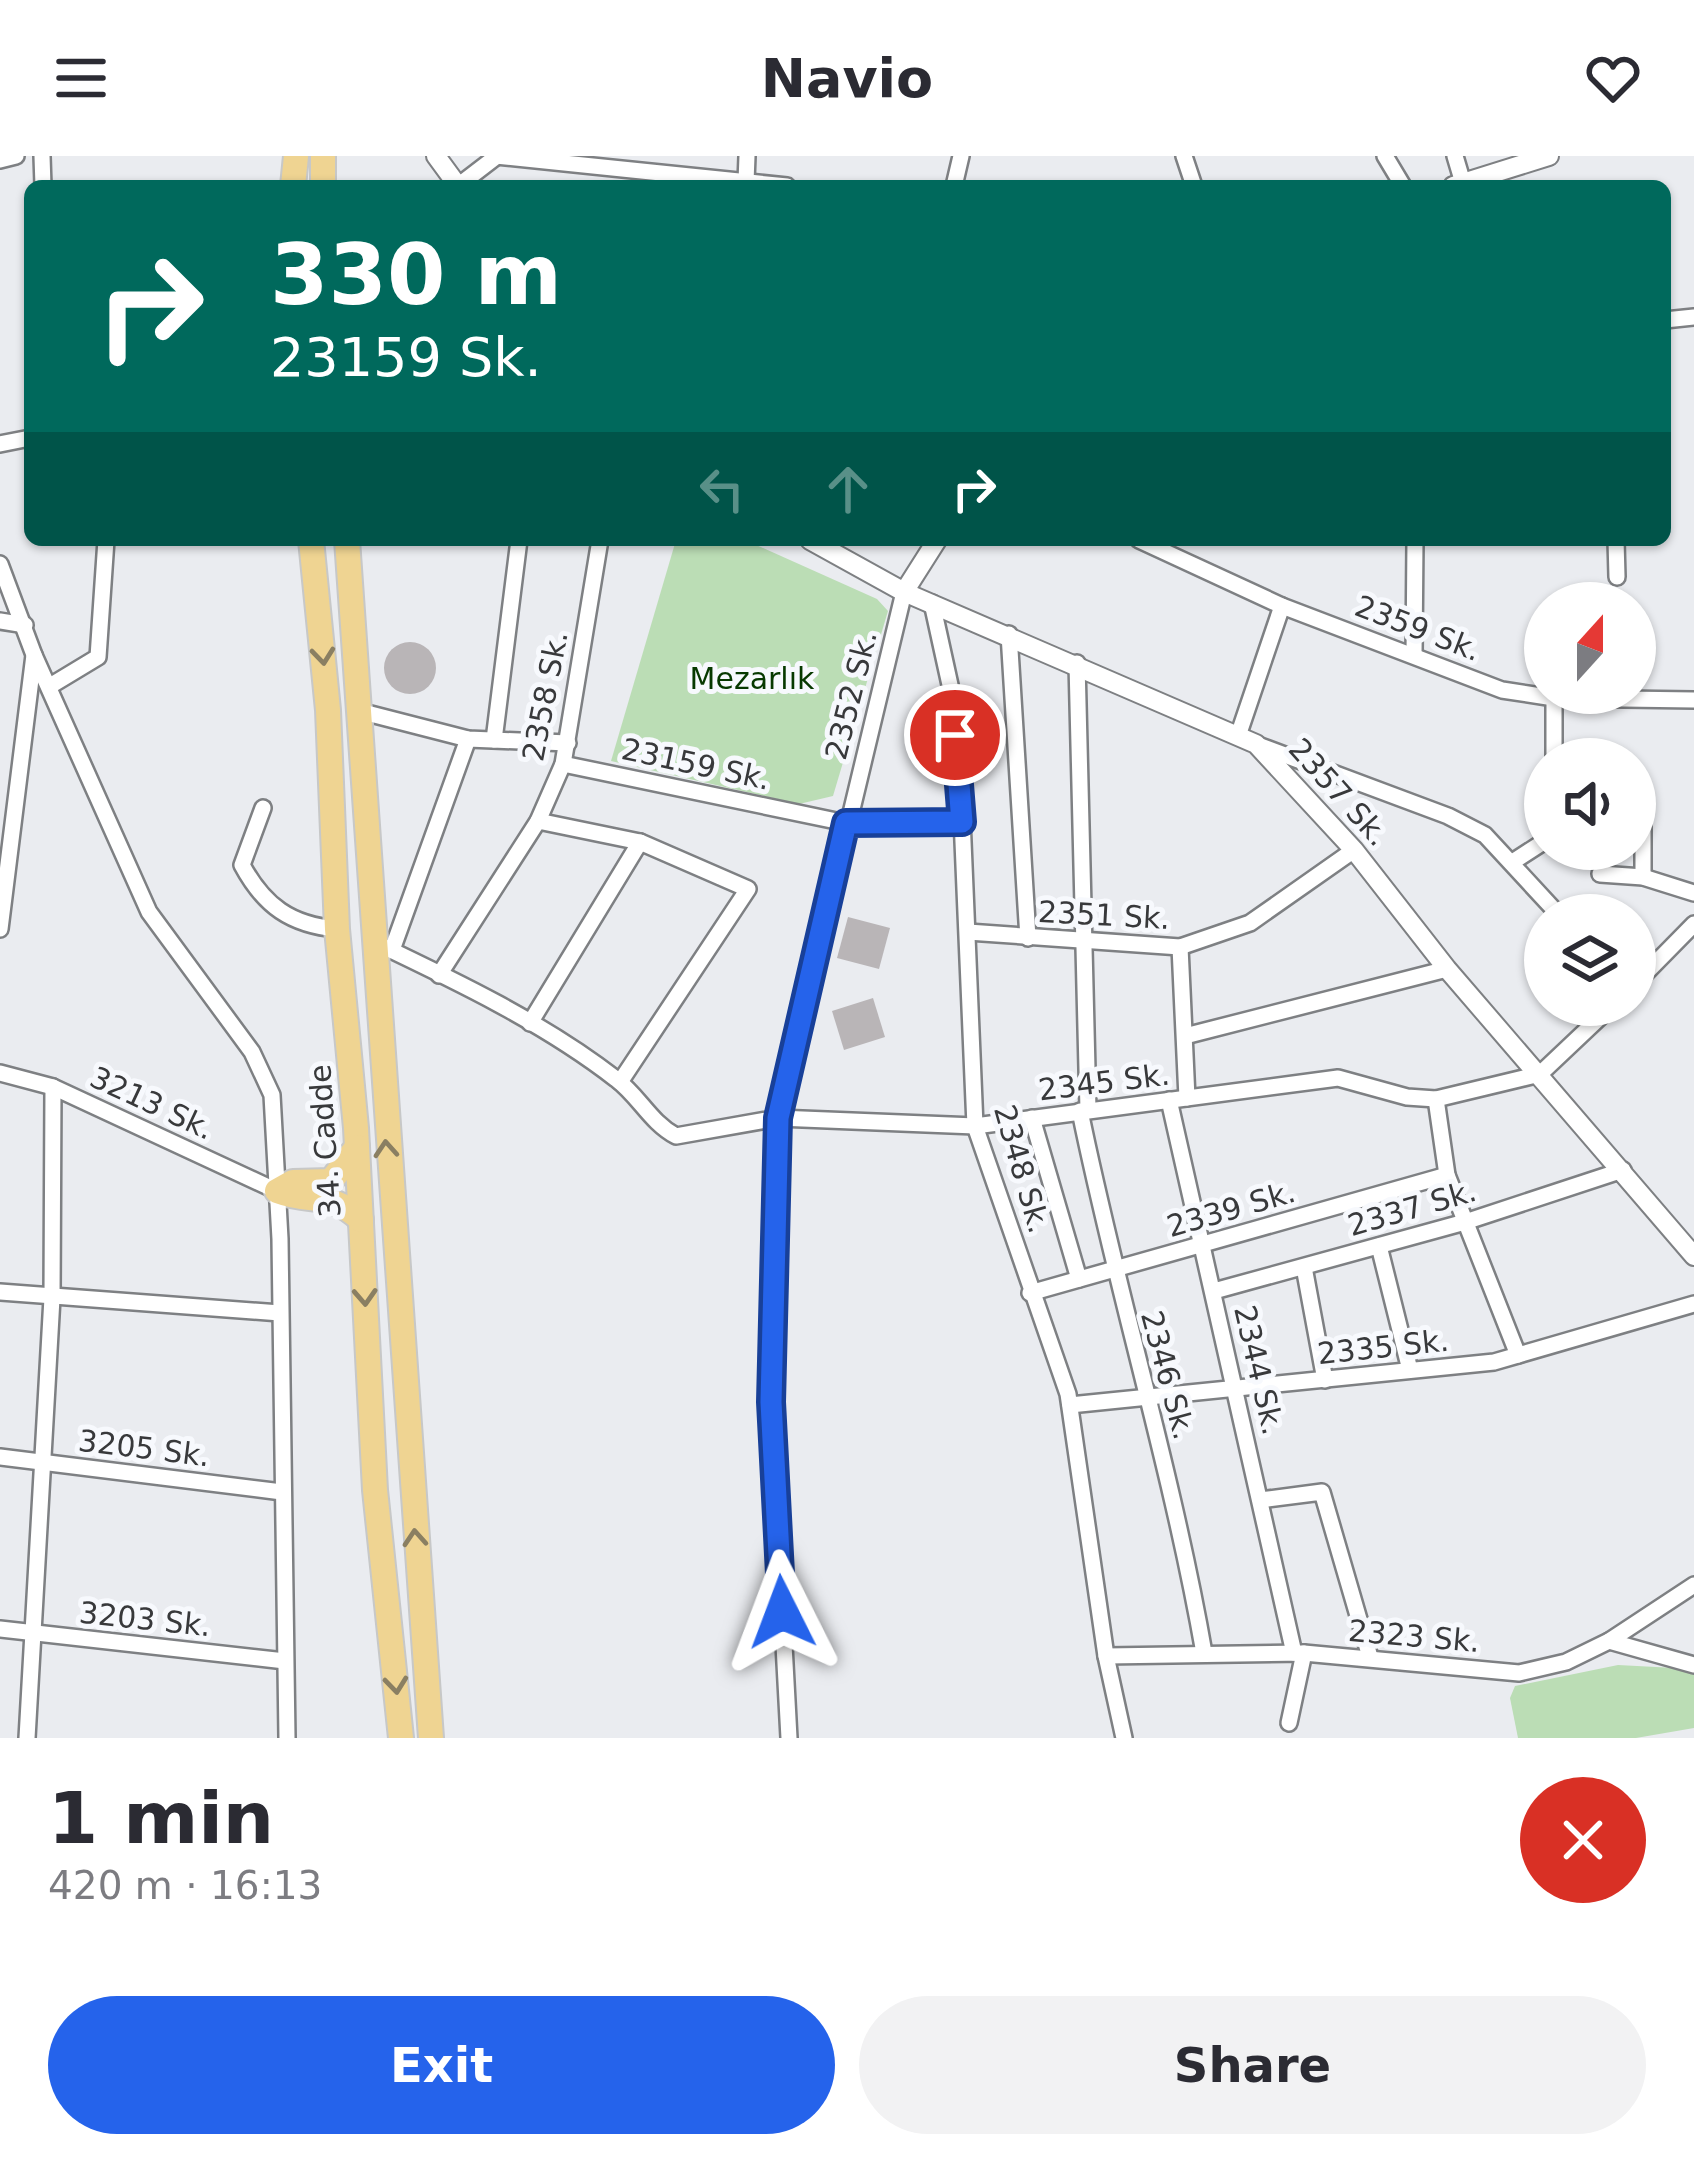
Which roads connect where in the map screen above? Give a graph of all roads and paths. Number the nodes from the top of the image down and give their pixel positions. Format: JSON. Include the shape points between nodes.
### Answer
{"nodes":[{"id":1,"x":16,"y":156,"type":"edge"},
{"id":2,"x":497,"y":156,"type":"edge"},
{"id":3,"x":1549,"y":156,"type":"edge"},
{"id":4,"x":0,"y":160,"type":"edge"},
{"id":5,"x":631,"y":179,"type":"edge"},
{"id":6,"x":466,"y":180,"type":"edge"},
{"id":7,"x":669,"y":180,"type":"edge"},
{"id":8,"x":1471,"y":180,"type":"edge"},
{"id":9,"x":106,"y":546,"type":"edge"},
{"id":10,"x":312,"y":546,"type":"edge"},
{"id":11,"x":347,"y":546,"type":"edge"},
{"id":12,"x":518,"y":546,"type":"edge"},
{"id":13,"x":599,"y":546,"type":"edge"},
{"id":14,"x":835,"y":546,"type":"edge"},
{"id":15,"x":933,"y":546,"type":"edge"},
{"id":16,"x":1151,"y":546,"type":"edge"},
{"id":17,"x":1415,"y":546,"type":"edge"},
{"id":18,"x":1616,"y":546,"type":"edge"},
{"id":19,"x":0,"y":564,"type":"edge"},
{"id":20,"x":1617,"y":577,"type":"dead end"},
{"id":21,"x":904,"y":592,"type":"junction"},
{"id":22,"x":932,"y":603,"type":"junction"},
{"id":23,"x":1282,"y":605,"type":"junction"},
{"id":24,"x":0,"y":621,"type":"edge"},
{"id":25,"x":25,"y":625,"type":"junction"},
{"id":26,"x":1009,"y":634,"type":"junction"},
{"id":27,"x":1414,"y":655,"type":"junction"},
{"id":28,"x":34,"y":656,"type":"junction"},
{"id":29,"x":1077,"y":663,"type":"junction"},
{"id":30,"x":50,"y":686,"type":"junction"},
{"id":31,"x":1524,"y":693,"type":"edge"},
{"id":32,"x":1656,"y":699,"type":"edge"},
{"id":33,"x":1694,"y":700,"type":"edge"},
{"id":34,"x":359,"y":711,"type":"junction"},
{"id":35,"x":468,"y":739,"type":"junction"},
{"id":36,"x":1247,"y":739,"type":"junction"},
{"id":37,"x":494,"y":740,"type":"junction"},
{"id":38,"x":568,"y":743,"type":"junction"},
{"id":39,"x":562,"y":764,"type":"junction"},
{"id":40,"x":262,"y":808,"type":"dead end"},
{"id":41,"x":538,"y":821,"type":"junction"},
{"id":42,"x":962,"y":822,"type":"junction"},
{"id":43,"x":846,"y":823,"type":"junction"},
{"id":44,"x":640,"y":842,"type":"junction"},
{"id":45,"x":1354,"y":850,"type":"junction"},
{"id":46,"x":1524,"y":855,"type":"edge"},
{"id":47,"x":1514,"y":861,"type":"junction"},
{"id":48,"x":1643,"y":870,"type":"edge"},
{"id":49,"x":1600,"y":874,"type":"dead end"},
{"id":50,"x":1643,"y":877,"type":"junction"},
{"id":51,"x":1694,"y":892,"type":"edge"},
{"id":52,"x":1541,"y":894,"type":"edge"},
{"id":53,"x":1693,"y":926,"type":"edge"},
{"id":54,"x":0,"y":928,"type":"edge"},
{"id":55,"x":337,"y":928,"type":"junction"},
{"id":56,"x":968,"y":932,"type":"junction"},
{"id":57,"x":1028,"y":938,"type":"junction"},
{"id":58,"x":1081,"y":940,"type":"junction"},
{"id":59,"x":383,"y":946,"type":"junction"},
{"id":60,"x":1180,"y":947,"type":"junction"},
{"id":61,"x":1694,"y":949,"type":"edge"},
{"id":62,"x":1656,"y":963,"type":"edge"},
{"id":63,"x":1447,"y":970,"type":"junction"},
{"id":64,"x":439,"y":975,"type":"junction"},
{"id":65,"x":530,"y":1023,"type":"junction"},
{"id":66,"x":1591,"y":1026,"type":"edge"},
{"id":67,"x":1185,"y":1036,"type":"junction"},
{"id":68,"x":0,"y":1073,"type":"edge"},
{"id":69,"x":1540,"y":1074,"type":"junction"},
{"id":70,"x":620,"y":1082,"type":"junction"},
{"id":71,"x":53,"y":1087,"type":"junction"},
{"id":72,"x":1178,"y":1099,"type":"junction"},
{"id":73,"x":1436,"y":1099,"type":"junction"},
{"id":74,"x":1084,"y":1110,"type":"junction"},
{"id":75,"x":778,"y":1118,"type":"junction"},
{"id":76,"x":1032,"y":1118,"type":"junction"},
{"id":77,"x":975,"y":1126,"type":"junction"},
{"id":78,"x":357,"y":1147,"type":"junction"},
{"id":79,"x":1623,"y":1170,"type":"junction"},
{"id":80,"x":1447,"y":1175,"type":"junction"},
{"id":81,"x":330,"y":1189,"type":"junction"},
{"id":82,"x":277,"y":1191,"type":"junction"},
{"id":83,"x":361,"y":1220,"type":"junction"},
{"id":84,"x":1465,"y":1222,"type":"junction"},
{"id":85,"x":1379,"y":1246,"type":"junction"},
{"id":86,"x":1201,"y":1247,"type":"junction"},
{"id":87,"x":1694,"y":1256,"type":"edge"},
{"id":88,"x":1304,"y":1267,"type":"junction"},
{"id":89,"x":1112,"y":1269,"type":"junction"},
{"id":90,"x":1079,"y":1279,"type":"junction"},
{"id":91,"x":1214,"y":1291,"type":"junction"},
{"id":92,"x":0,"y":1292,"type":"edge"},
{"id":93,"x":1030,"y":1293,"type":"junction"},
{"id":94,"x":52,"y":1298,"type":"junction"},
{"id":95,"x":1694,"y":1304,"type":"edge"},
{"id":96,"x":280,"y":1312,"type":"junction"},
{"id":97,"x":1518,"y":1355,"type":"junction"},
{"id":98,"x":1410,"y":1370,"type":"junction"},
{"id":99,"x":1325,"y":1380,"type":"junction"},
{"id":100,"x":1235,"y":1390,"type":"junction"},
{"id":101,"x":1145,"y":1401,"type":"junction"},
{"id":102,"x":1070,"y":1405,"type":"junction"},
{"id":103,"x":0,"y":1457,"type":"edge"},
{"id":104,"x":39,"y":1462,"type":"junction"},
{"id":105,"x":282,"y":1492,"type":"junction"},
{"id":106,"x":1260,"y":1500,"type":"junction"},
{"id":107,"x":1694,"y":1585,"type":"edge"},
{"id":108,"x":0,"y":1630,"type":"edge"},
{"id":109,"x":32,"y":1634,"type":"junction"},
{"id":110,"x":1609,"y":1641,"type":"junction"},
{"id":111,"x":1204,"y":1653,"type":"junction"},
{"id":112,"x":1299,"y":1653,"type":"junction"},
{"id":113,"x":1106,"y":1656,"type":"junction"},
{"id":114,"x":1370,"y":1657,"type":"junction"},
{"id":115,"x":285,"y":1661,"type":"junction"},
{"id":116,"x":1694,"y":1665,"type":"edge"},
{"id":117,"x":1288,"y":1723,"type":"dead end"},
{"id":118,"x":27,"y":1738,"type":"edge"},
{"id":119,"x":287,"y":1738,"type":"edge"},
{"id":120,"x":401,"y":1738,"type":"edge"},
{"id":121,"x":431,"y":1738,"type":"edge"},
{"id":122,"x":789,"y":1738,"type":"edge"},
{"id":123,"x":1124,"y":1738,"type":"edge"}],
"edges":[{"from":1,"to":4,"type":"street"},
{"from":2,"to":5,"type":"street"},
{"from":2,"to":6,"type":"street"},
{"from":3,"to":8,"type":"street"},
{"from":5,"to":7,"type":"street"},
{"from":9,"to":30,"type":"street","via":[[98,657]]},
{"from":10,"to":55,"type":"main road","name":"34. Cadde","one_way":true},
{"from":11,"to":34,"type":"main road","name":"34. Cadde"},
{"from":12,"to":37,"type":"street"},
{"from":13,"to":38,"type":"street","name":"2358 Sk."},
{"from":14,"to":21,"type":"street","name":"2357 Sk."},
{"from":15,"to":21,"type":"street"},
{"from":16,"to":23,"type":"street","name":"2359 Sk."},
{"from":17,"to":27,"type":"street"},
{"from":18,"to":20,"type":"street"},
{"from":19,"to":25,"type":"street"},
{"from":21,"to":22,"type":"street","name":"2357 Sk."},
{"from":21,"to":43,"type":"street","name":"2352 Sk."},
{"from":22,"to":26,"type":"street","name":"2357 Sk."},
{"from":22,"to":42,"type":"street","name":"2348 Sk.","via":[[952,694]]},
{"from":23,"to":27,"type":"street","name":"2359 Sk."},
{"from":23,"to":36,"type":"street"},
{"from":24,"to":25,"type":"street"},
{"from":25,"to":28,"type":"street"},
{"from":26,"to":29,"type":"street","name":"2357 Sk."},
{"from":26,"to":57,"type":"street"},
{"from":27,"to":31,"type":"street","name":"2359 Sk."},
{"from":28,"to":30,"type":"street"},
{"from":28,"to":54,"type":"street"},
{"from":29,"to":36,"type":"street","name":"2357 Sk."},
{"from":29,"to":58,"type":"street","name":"2346 Sk."},
{"from":30,"to":82,"type":"street","via":[[148,912],[252,1052],[272,1095]]},
{"from":32,"to":33,"type":"street","name":"2359 Sk."},
{"from":34,"to":35,"type":"street"},
{"from":34,"to":59,"type":"main road","name":"34. Cadde"},
{"from":35,"to":37,"type":"street"},
{"from":35,"to":59,"type":"street"},
{"from":36,"to":45,"type":"street","name":"2357 Sk."},
{"from":36,"to":47,"type":"street","via":[[1448,816]]},
{"from":37,"to":38,"type":"street"},
{"from":38,"to":39,"type":"street","name":"2358 Sk."},
{"from":39,"to":41,"type":"street","name":"2358 Sk."},
{"from":39,"to":43,"type":"street","name":"23159 Sk."},
{"from":40,"to":55,"type":"street","via":[[242,865],[254,887],[304,926]]},
{"from":41,"to":44,"type":"street"},
{"from":41,"to":64,"type":"street","name":"2358 Sk."},
{"from":42,"to":43,"type":"street","name":"23159 Sk."},
{"from":42,"to":56,"type":"street","name":"2348 Sk."},
{"from":43,"to":75,"type":"street","name":"2352 Sk."},
{"from":44,"to":65,"type":"street"},
{"from":44,"to":70,"type":"street","via":[[748,889]]},
{"from":45,"to":60,"type":"street","name":"2351 Sk.","via":[[1250,923]]},
{"from":45,"to":63,"type":"street","name":"2357 Sk."},
{"from":46,"to":47,"type":"street"},
{"from":47,"to":52,"type":"street"},
{"from":48,"to":50,"type":"street"},
{"from":49,"to":50,"type":"street"},
{"from":50,"to":51,"type":"street"},
{"from":53,"to":61,"type":"street"},
{"from":53,"to":62,"type":"street"},
{"from":55,"to":78,"type":"main road","name":"34. Cadde"},
{"from":56,"to":57,"type":"street","name":"2351 Sk."},
{"from":56,"to":77,"type":"street","name":"2348 Sk."},
{"from":57,"to":58,"type":"street","name":"2351 Sk."},
{"from":58,"to":60,"type":"street","name":"2351 Sk."},
{"from":58,"to":74,"type":"street","name":"2346 Sk."},
{"from":59,"to":64,"type":"street"},
{"from":121,"to":59,"type":"main road","name":"34. Cadde","one_way":true},
{"from":60,"to":67,"type":"street","name":"2344 Sk."},
{"from":63,"to":67,"type":"street"},
{"from":63,"to":69,"type":"street","name":"2357 Sk."},
{"from":64,"to":65,"type":"street"},
{"from":65,"to":70,"type":"street"},
{"from":66,"to":69,"type":"street"},
{"from":67,"to":72,"type":"street","name":"2344 Sk."},
{"from":68,"to":71,"type":"street","name":"3213 Sk."},
{"from":69,"to":73,"type":"street","name":"2345 Sk."},
{"from":69,"to":79,"type":"street","name":"2357 Sk."},
{"from":70,"to":75,"type":"street","name":"2345 Sk.","via":[[676,1136]]},
{"from":71,"to":82,"type":"street","name":"3213 Sk."},
{"from":71,"to":94,"type":"street"},
{"from":72,"to":73,"type":"street","name":"2345 Sk.","via":[[1338,1078]]},
{"from":72,"to":74,"type":"street","name":"2345 Sk."},
{"from":72,"to":86,"type":"street","name":"2344 Sk."},
{"from":73,"to":80,"type":"street"},
{"from":74,"to":76,"type":"street","name":"2345 Sk."},
{"from":74,"to":89,"type":"street","name":"2346 Sk."},
{"from":75,"to":77,"type":"street","name":"2345 Sk."},
{"from":75,"to":122,"type":"street","name":"2352 Sk.","via":[[771,1402]]},
{"from":76,"to":77,"type":"street","name":"2345 Sk."},
{"from":76,"to":90,"type":"street"},
{"from":77,"to":93,"type":"street","name":"2348 Sk."},
{"from":78,"to":81,"type":"main road"},
{"from":78,"to":83,"type":"main road","name":"34. Cadde"},
{"from":79,"to":84,"type":"street","name":"2337 Sk."},
{"from":79,"to":87,"type":"street","name":"2357 Sk."},
{"from":80,"to":84,"type":"street"},
{"from":80,"to":86,"type":"street","name":"2339 Sk."},
{"from":81,"to":82,"type":"main road","via":[[293,1182]]},
{"from":81,"to":83,"type":"main road"},
{"from":82,"to":96,"type":"street"},
{"from":83,"to":120,"type":"main road","name":"34. Cadde","one_way":true,"via":[[375,1490]]},
{"from":84,"to":85,"type":"street","name":"2337 Sk."},
{"from":84,"to":97,"type":"street"},
{"from":85,"to":88,"type":"street","name":"2337 Sk."},
{"from":85,"to":98,"type":"street"},
{"from":86,"to":89,"type":"street","name":"2339 Sk."},
{"from":86,"to":91,"type":"street","name":"2344 Sk."},
{"from":88,"to":91,"type":"street","name":"2337 Sk."},
{"from":88,"to":99,"type":"street"},
{"from":89,"to":90,"type":"street","name":"2339 Sk."},
{"from":89,"to":101,"type":"street","name":"2346 Sk."},
{"from":90,"to":93,"type":"street","name":"2339 Sk."},
{"from":91,"to":100,"type":"street","name":"2344 Sk."},
{"from":92,"to":94,"type":"street"},
{"from":93,"to":102,"type":"street","name":"2348 Sk."},
{"from":94,"to":96,"type":"street"},
{"from":94,"to":104,"type":"street"},
{"from":95,"to":97,"type":"street","name":"2335 Sk."},
{"from":96,"to":105,"type":"street"},
{"from":97,"to":98,"type":"street","name":"2335 Sk."},
{"from":98,"to":99,"type":"street","name":"2335 Sk."},
{"from":99,"to":100,"type":"street","name":"2335 Sk."},
{"from":100,"to":101,"type":"street","name":"2335 Sk."},
{"from":100,"to":106,"type":"street","name":"2344 Sk."},
{"from":101,"to":102,"type":"street","name":"2335 Sk."},
{"from":101,"to":111,"type":"street","name":"2346 Sk.","via":[[1180,1520]]},
{"from":102,"to":113,"type":"street","name":"2348 Sk."},
{"from":103,"to":104,"type":"street","name":"3205 Sk."},
{"from":104,"to":105,"type":"street","name":"3205 Sk."},
{"from":104,"to":109,"type":"street"},
{"from":105,"to":115,"type":"street"},
{"from":106,"to":112,"type":"street","name":"2344 Sk."},
{"from":106,"to":114,"type":"street","via":[[1322,1492]]},
{"from":107,"to":110,"type":"street","name":"2323 Sk."},
{"from":108,"to":109,"type":"street","name":"3203 Sk."},
{"from":109,"to":115,"type":"street","name":"3203 Sk."},
{"from":109,"to":118,"type":"street"},
{"from":110,"to":114,"type":"street","name":"2323 Sk.","via":[[1519,1673]]},
{"from":110,"to":116,"type":"street"},
{"from":111,"to":112,"type":"street","name":"2323 Sk."},
{"from":111,"to":113,"type":"street","name":"2323 Sk."},
{"from":112,"to":114,"type":"street","name":"2323 Sk."},
{"from":112,"to":117,"type":"street","name":"2344 Sk."},
{"from":113,"to":123,"type":"street","name":"2348 Sk."},
{"from":115,"to":119,"type":"street"}]}
